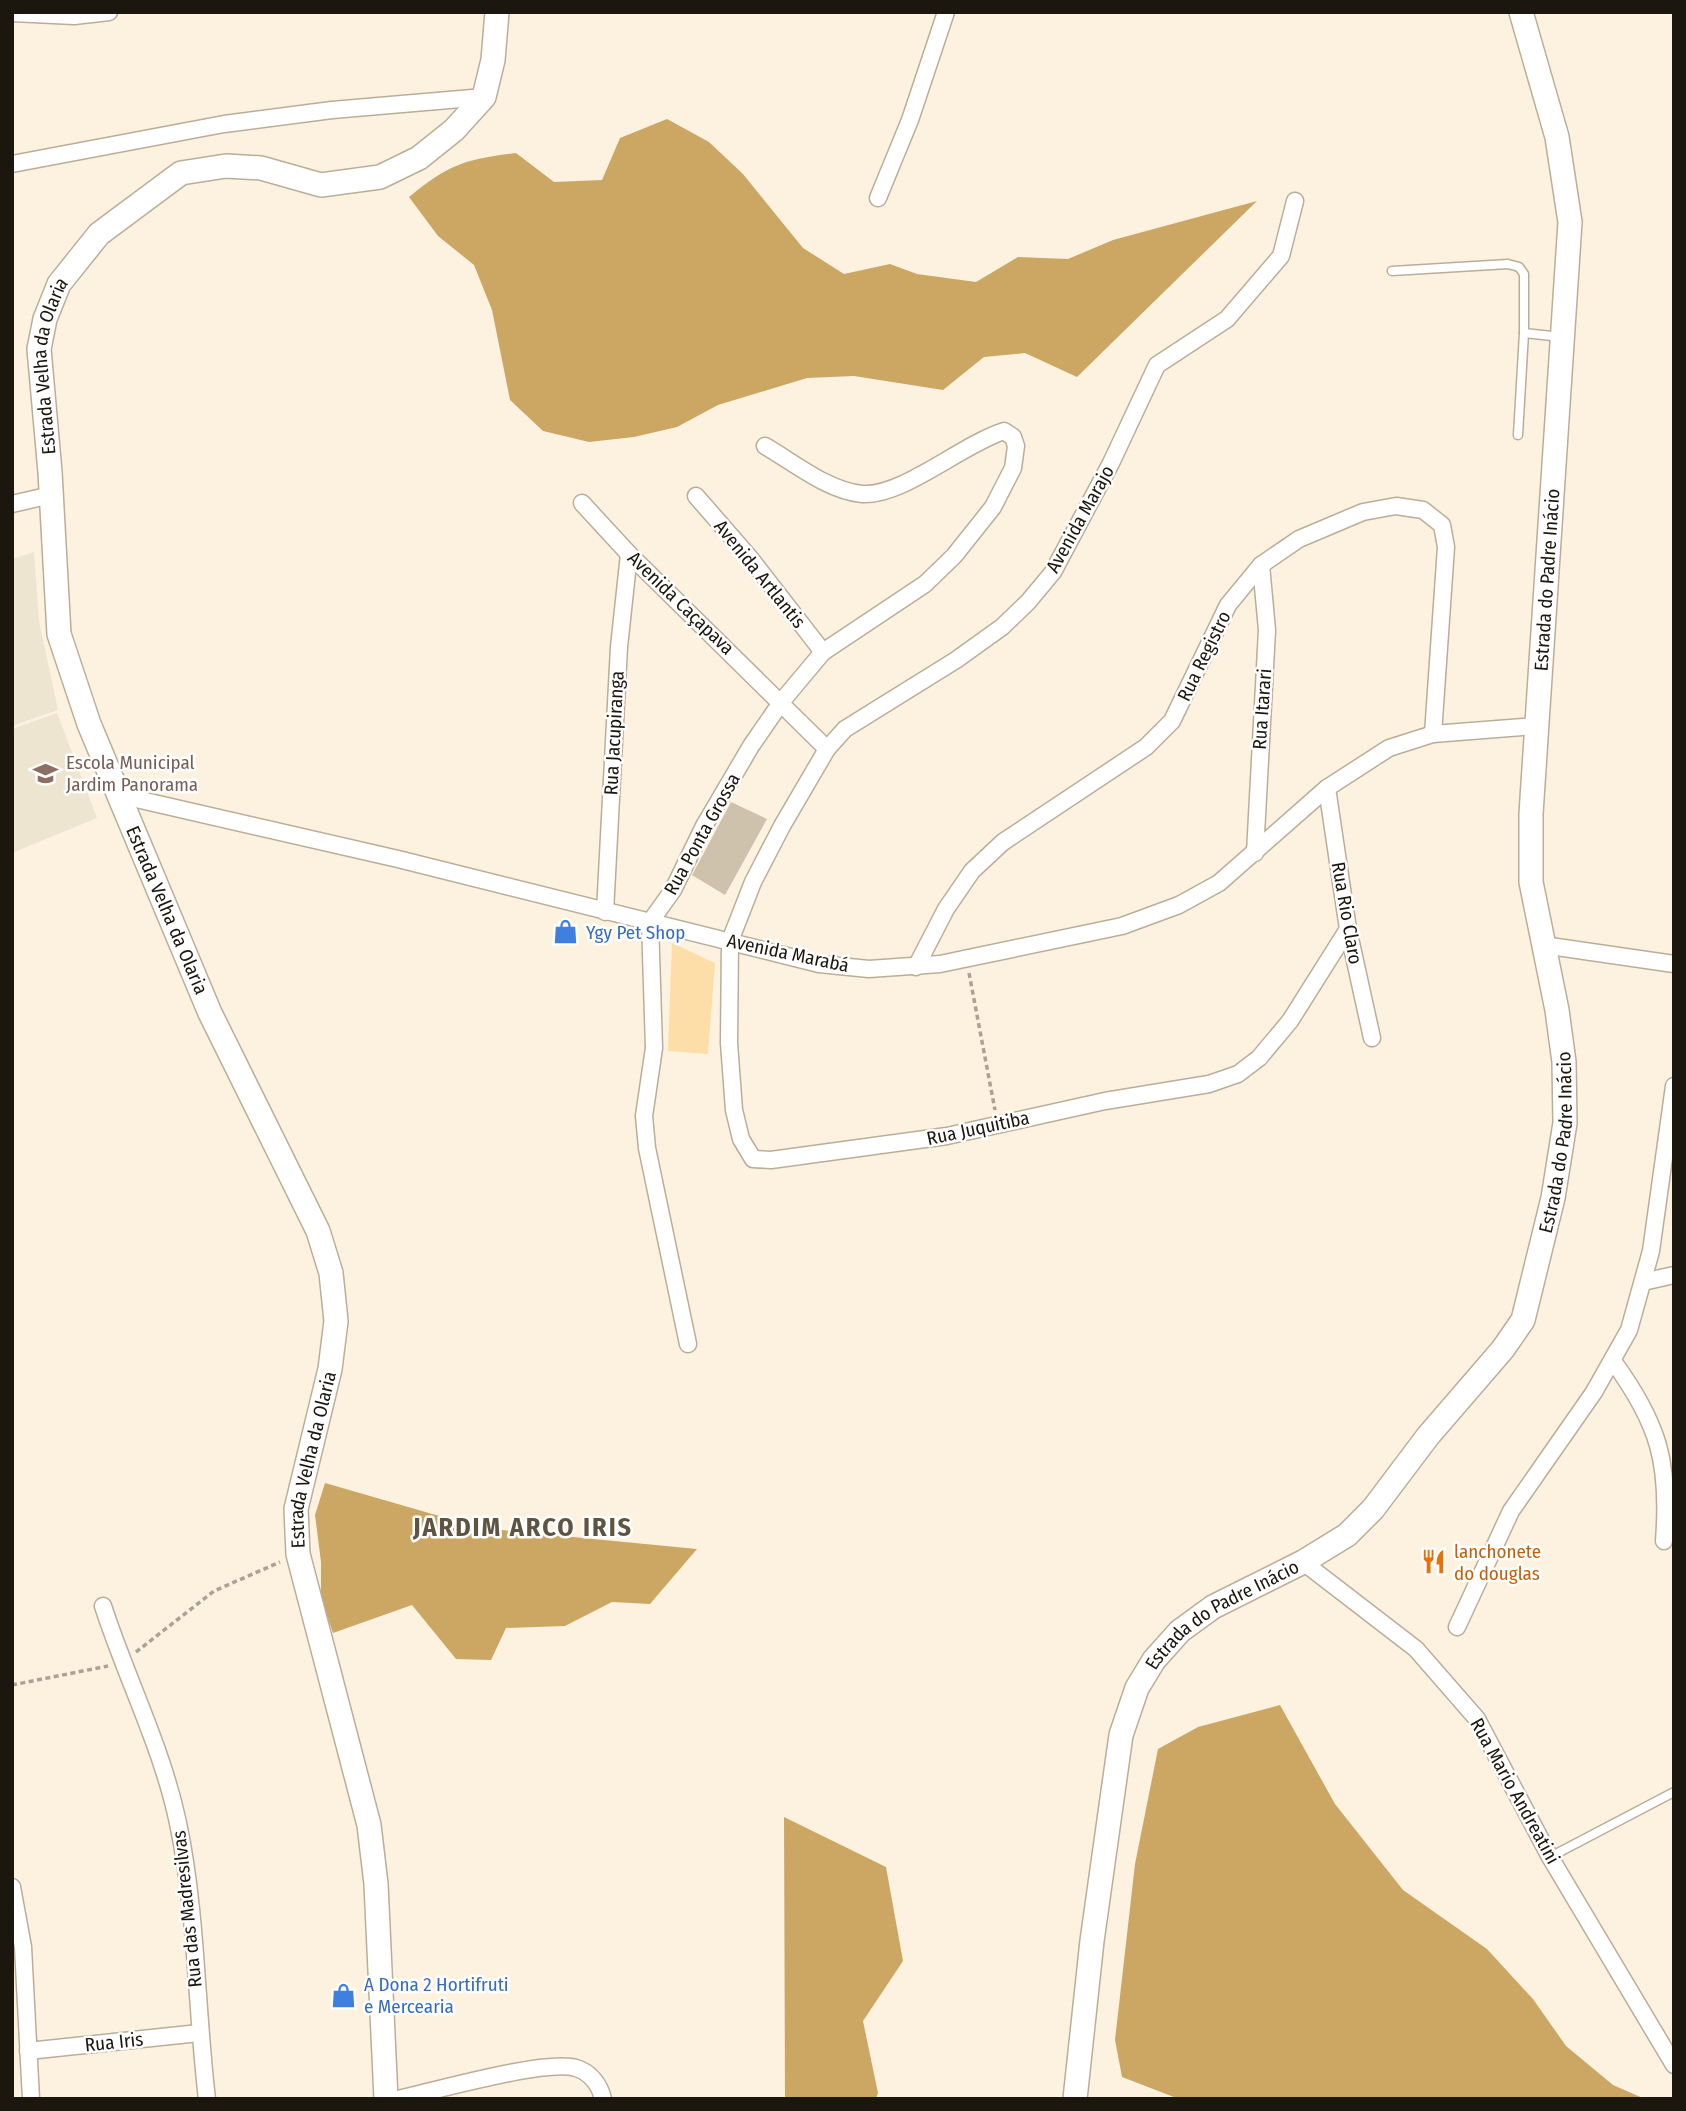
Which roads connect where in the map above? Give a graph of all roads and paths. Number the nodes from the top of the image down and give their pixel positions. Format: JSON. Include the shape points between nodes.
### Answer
{"nodes":[{"id":1,"x":109,"y":12,"type":"edge"},
{"id":2,"x":498,"y":12,"type":"edge"},
{"id":3,"x":946,"y":12,"type":"edge"},
{"id":4,"x":1521,"y":12,"type":"edge"},
{"id":5,"x":12,"y":13,"type":"edge"},
{"id":6,"x":484,"y":97,"type":"junction"},
{"id":7,"x":12,"y":164,"type":"edge"},
{"id":8,"x":877,"y":198,"type":"dead end"},
{"id":9,"x":1295,"y":201,"type":"dead end"},
{"id":10,"x":1392,"y":271,"type":"dead end"},
{"id":11,"x":1524,"y":333,"type":"junction"},
{"id":12,"x":1561,"y":337,"type":"junction"},
{"id":13,"x":1518,"y":435,"type":"dead end"},
{"id":14,"x":765,"y":446,"type":"dead end"},
{"id":15,"x":51,"y":495,"type":"junction"},
{"id":16,"x":696,"y":496,"type":"dead end"},
{"id":17,"x":582,"y":503,"type":"dead end"},
{"id":18,"x":12,"y":504,"type":"edge"},
{"id":19,"x":629,"y":554,"type":"junction"},
{"id":20,"x":1261,"y":565,"type":"junction"},
{"id":21,"x":823,"y":652,"type":"junction"},
{"id":22,"x":782,"y":701,"type":"junction"},
{"id":23,"x":1537,"y":726,"type":"junction"},
{"id":24,"x":1433,"y":734,"type":"junction"},
{"id":25,"x":827,"y":749,"type":"junction"},
{"id":26,"x":1327,"y":788,"type":"junction"},
{"id":27,"x":119,"y":795,"type":"junction"},
{"id":28,"x":1255,"y":853,"type":"junction"},
{"id":29,"x":605,"y":912,"type":"junction"},
{"id":30,"x":650,"y":922,"type":"junction"},
{"id":31,"x":1348,"y":929,"type":"junction"},
{"id":32,"x":730,"y":941,"type":"junction"},
{"id":33,"x":1543,"y":945,"type":"junction"},
{"id":34,"x":966,"y":957,"type":"junction"},
{"id":35,"x":1674,"y":964,"type":"edge"},
{"id":36,"x":916,"y":967,"type":"junction"},
{"id":37,"x":1372,"y":1038,"type":"dead end"},
{"id":38,"x":1674,"y":1086,"type":"edge"},
{"id":39,"x":998,"y":1124,"type":"junction"},
{"id":40,"x":1674,"y":1275,"type":"edge"},
{"id":41,"x":1643,"y":1282,"type":"junction"},
{"id":42,"x":688,"y":1344,"type":"dead end"},
{"id":43,"x":1613,"y":1361,"type":"junction"},
{"id":44,"x":1664,"y":1541,"type":"dead end"},
{"id":45,"x":298,"y":1554,"type":"junction"},
{"id":46,"x":1303,"y":1562,"type":"junction"},
{"id":47,"x":103,"y":1606,"type":"dead end"},
{"id":48,"x":1457,"y":1627,"type":"dead end"},
{"id":49,"x":121,"y":1663,"type":"junction"},
{"id":50,"x":12,"y":1685,"type":"edge"},
{"id":51,"x":1674,"y":1791,"type":"edge"},
{"id":52,"x":1550,"y":1857,"type":"junction"},
{"id":53,"x":12,"y":1887,"type":"edge"},
{"id":54,"x":199,"y":2033,"type":"junction"},
{"id":55,"x":28,"y":2051,"type":"junction"},
{"id":56,"x":1674,"y":2065,"type":"edge"},
{"id":57,"x":31,"y":2099,"type":"edge"},
{"id":58,"x":207,"y":2099,"type":"edge"},
{"id":59,"x":386,"y":2099,"type":"edge"},
{"id":60,"x":398,"y":2099,"type":"edge"},
{"id":61,"x":603,"y":2099,"type":"edge"},
{"id":62,"x":1075,"y":2099,"type":"edge"}],
"edges":[{"from":1,"to":5,"type":"street","via":[[74,16]]},
{"from":2,"to":6,"type":"street","name":"Estrada Velha da Olaria"},
{"from":3,"to":8,"type":"street","via":[[910,120]]},
{"from":4,"to":12,"type":"street","name":"Estrada do Padre Inácio","via":[[1556,137],[1570,222]]},
{"from":6,"to":7,"type":"street","via":[[224,124]]},
{"from":6,"to":15,"type":"street","name":"Estrada Velha da Olaria","via":[[454,130],[419,158],[380,177],[321,185],[261,168],[226,166],[181,173],[99,234],[58,284],[39,349]]},
{"from":9,"to":25,"type":"street","name":"Avenida Marajo","via":[[1281,256],[1227,319],[1157,365],[1053,572],[1028,602],[956,660],[845,729]]},
{"from":10,"to":11,"type":"lane","via":[[1519,267],[1524,274]]},
{"from":11,"to":12,"type":"lane"},
{"from":11,"to":13,"type":"lane"},
{"from":12,"to":23,"type":"street","name":"Estrada do Padre Inácio"},
{"from":14,"to":21,"type":"street","name":"Rua Ponta Grossa","via":[[831,484],[860,494],[888,492],[957,451],[1004,431],[1016,446],[1013,468],[993,507],[954,556],[907,597]]},
{"from":15,"to":18,"type":"street"},
{"from":15,"to":27,"type":"street","name":"Estrada Velha da Olaria","via":[[59,634]]},
{"from":16,"to":21,"type":"street","name":"Avenida Artlantis"},
{"from":17,"to":19,"type":"street","name":"Avenida Caçapava"},
{"from":19,"to":22,"type":"street","name":"Avenida Caçapava"},
{"from":19,"to":29,"type":"street","name":"Rua Jacupiranga","via":[[619,647]]},
{"from":20,"to":24,"type":"street","name":"Rua Registro","via":[[1299,539],[1363,512],[1396,506],[1423,510],[1442,525],[1446,547]]},
{"from":20,"to":28,"type":"street","name":"Rua Itarari","via":[[1267,631]]},
{"from":20,"to":36,"type":"street","name":"Rua Registro","via":[[1228,605],[1172,721],[1146,747],[1076,791],[972,871],[946,908]]},
{"from":21,"to":22,"type":"street","name":"Rua Ponta Grossa"},
{"from":22,"to":25,"type":"street","name":"Avenida Caçapava"},
{"from":22,"to":30,"type":"street","name":"Rua Ponta Grossa"},
{"from":23,"to":24,"type":"street","name":"Avenida Marabá"},
{"from":23,"to":33,"type":"street","name":"Estrada do Padre Inácio","via":[[1531,882]]},
{"from":24,"to":26,"type":"street","name":"Avenida Marabá","via":[[1390,748]]},
{"from":25,"to":32,"type":"street","name":"Avenida Marajo","via":[[753,882]]},
{"from":26,"to":28,"type":"street","name":"Avenida Marabá"},
{"from":26,"to":31,"type":"street","name":"Rua Rio Claro"},
{"from":27,"to":29,"type":"street","name":"Avenida Marabá"},
{"from":27,"to":45,"type":"street","name":"Estrada Velha da Olaria","via":[[210,1013],[318,1231],[331,1273],[336,1321],[330,1369],[296,1509]]},
{"from":28,"to":34,"type":"street","name":"Avenida Marabá","via":[[1209,889],[1122,926]]},
{"from":29,"to":30,"type":"street","name":"Avenida Marabá"},
{"from":30,"to":32,"type":"street","name":"Avenida Marabá"},
{"from":30,"to":42,"type":"street","via":[[654,1048],[644,1116]]},
{"from":31,"to":37,"type":"street","name":"Rua Rio Claro"},
{"from":31,"to":39,"type":"street","name":"Rua Juquitiba","via":[[1290,1021],[1259,1058],[1238,1074],[1209,1084]]},
{"from":32,"to":36,"type":"street","name":"Avenida Marabá","via":[[819,964]]},
{"from":32,"to":39,"type":"street","name":"Rua Juquitiba","via":[[734,1110],[741,1139],[753,1159],[947,1136]]},
{"from":33,"to":35,"type":"street"},
{"from":33,"to":46,"type":"street","name":"Estrada do Padre Inácio","via":[[1564,1062],[1565,1123],[1553,1198],[1524,1320],[1373,1510],[1347,1535]]},
{"from":34,"to":36,"type":"street","name":"Avenida Marabá"},
{"from":34,"to":39,"type":"path"},
{"from":38,"to":41,"type":"street"},
{"from":40,"to":41,"type":"street"},
{"from":41,"to":43,"type":"street","via":[[1629,1330]]},
{"from":43,"to":44,"type":"street","via":[[1643,1405],[1664,1464],[1668,1497]]},
{"from":43,"to":48,"type":"street","via":[[1511,1511]]},
{"from":45,"to":49,"type":"path","via":[[214,1591]]},
{"from":45,"to":59,"type":"street","name":"Estrada Velha da Olaria","via":[[369,1825]]},
{"from":46,"to":52,"type":"street","name":"Rua Mario Andreatini","via":[[1416,1649],[1443,1677],[1477,1719]]},
{"from":46,"to":62,"type":"street","name":"Estrada do Padre Inácio","via":[[1213,1607],[1180,1631],[1137,1688],[1121,1735],[1091,1941]]},
{"from":47,"to":49,"type":"street","name":"Rua das Madresilvas"},
{"from":49,"to":50,"type":"path"},
{"from":49,"to":54,"type":"street","name":"Rua das Madresilvas","via":[[162,1758],[178,1824],[190,1896]]},
{"from":51,"to":52,"type":"lane"},
{"from":52,"to":56,"type":"street","name":"Rua Mario Andreatini"},
{"from":53,"to":55,"type":"street","via":[[23,1947]]},
{"from":54,"to":55,"type":"street","name":"Rua Iris"},
{"from":54,"to":58,"type":"street","name":"Rua das Madresilvas"},
{"from":55,"to":57,"type":"street"},
{"from":60,"to":61,"type":"street","via":[[513,2073],[570,2066],[592,2077]]}]}
